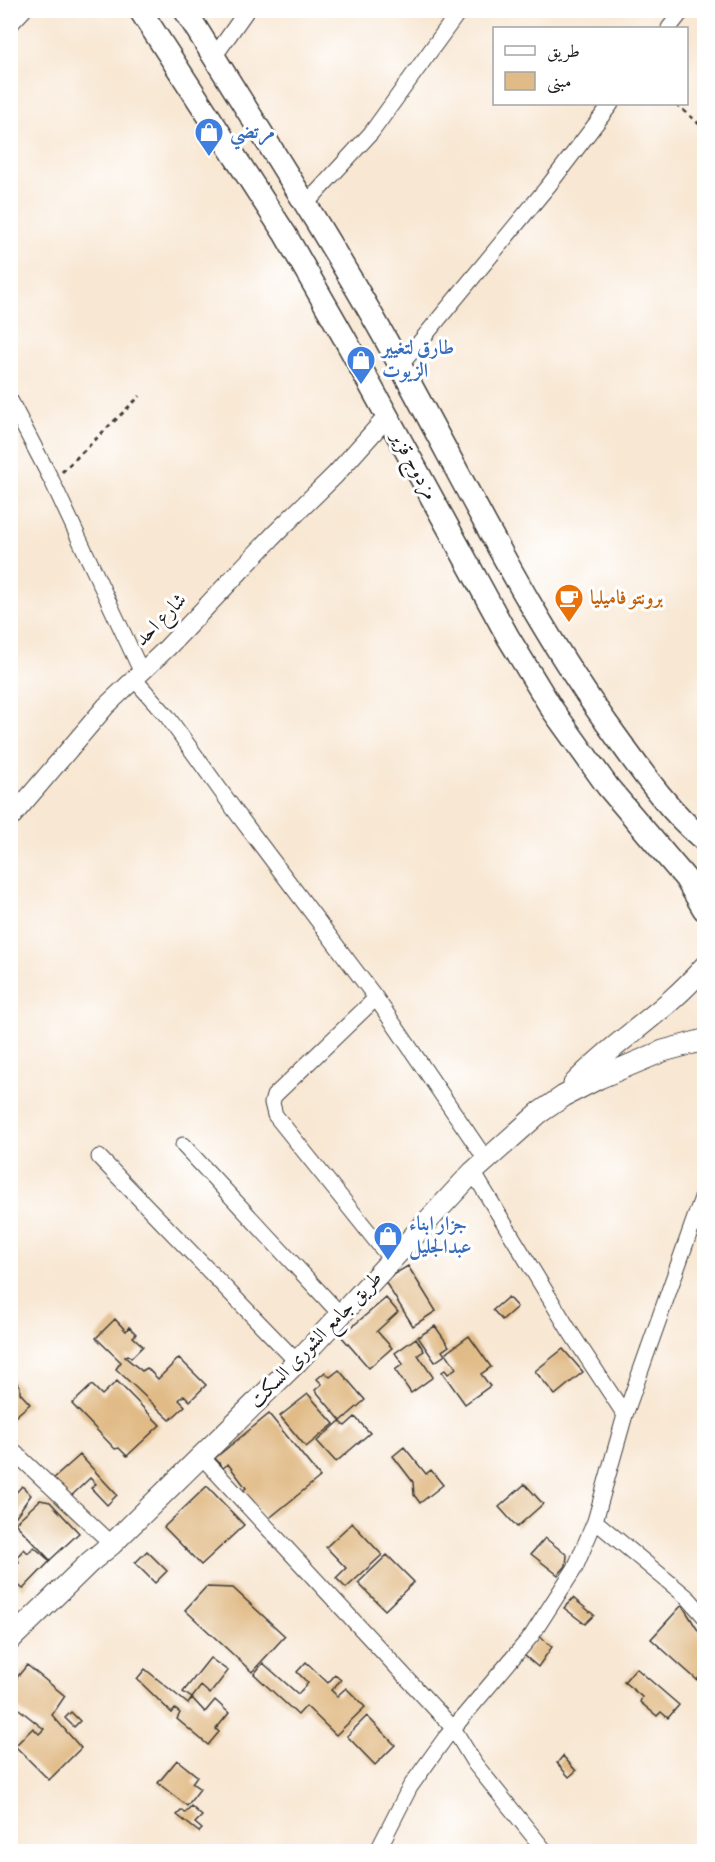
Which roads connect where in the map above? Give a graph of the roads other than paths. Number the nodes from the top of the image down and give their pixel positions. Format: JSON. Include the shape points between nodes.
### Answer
{"nodes":[{"id":1,"x":24,"y":10,"type":"edge"},
{"id":2,"x":140,"y":10,"type":"edge"},
{"id":3,"x":184,"y":10,"type":"edge"},
{"id":4,"x":247,"y":10,"type":"edge"},
{"id":5,"x":460,"y":10,"type":"edge"},
{"id":6,"x":683,"y":10,"type":"edge"},
{"id":7,"x":10,"y":25,"type":"edge"},
{"id":8,"x":670,"y":27,"type":"edge"},
{"id":9,"x":214,"y":57,"type":"junction"},
{"id":10,"x":610,"y":105,"type":"edge"},
{"id":11,"x":306,"y":204,"type":"junction"},
{"id":12,"x":374,"y":321,"type":"junction"},
{"id":13,"x":345,"y":339,"type":"junction"},
{"id":14,"x":400,"y":366,"type":"junction"},
{"id":15,"x":10,"y":400,"type":"edge"},
{"id":16,"x":387,"y":417,"type":"junction"},
{"id":17,"x":139,"y":676,"type":"junction"},
{"id":18,"x":10,"y":819,"type":"edge"},
{"id":19,"x":705,"y":840,"type":"edge"},
{"id":20,"x":705,"y":909,"type":"edge"},
{"id":21,"x":705,"y":967,"type":"edge"},
{"id":22,"x":376,"y":998,"type":"junction"},
{"id":23,"x":705,"y":1040,"type":"edge"},
{"id":24,"x":564,"y":1096,"type":"junction"},
{"id":25,"x":183,"y":1145,"type":"dead end"},
{"id":26,"x":99,"y":1157,"type":"dead end"},
{"id":27,"x":480,"y":1167,"type":"junction"},
{"id":28,"x":705,"y":1192,"type":"edge"},
{"id":29,"x":392,"y":1261,"type":"junction"},
{"id":30,"x":341,"y":1315,"type":"junction"},
{"id":31,"x":297,"y":1362,"type":"junction"},
{"id":32,"x":625,"y":1415,"type":"junction"},
{"id":33,"x":10,"y":1448,"type":"edge"},
{"id":34,"x":201,"y":1456,"type":"junction"},
{"id":35,"x":595,"y":1521,"type":"junction"},
{"id":36,"x":112,"y":1544,"type":"junction"},
{"id":37,"x":705,"y":1616,"type":"edge"},
{"id":38,"x":10,"y":1640,"type":"edge"},
{"id":39,"x":453,"y":1728,"type":"junction"},
{"id":40,"x":377,"y":1851,"type":"edge"},
{"id":41,"x":546,"y":1851,"type":"edge"}],
"edges":[{"from":1,"to":7,"type":"street"},
{"from":2,"to":13,"type":"main road","name":"مزدوج قزير","via":[[285,234]]},
{"from":3,"to":9,"type":"main road","name":"مزدوج قزير"},
{"from":4,"to":9,"type":"street"},
{"from":5,"to":11,"type":"street","via":[[371,133]]},
{"from":6,"to":8,"type":"street"},
{"from":9,"to":11,"type":"main road","name":"مزدوج قزير"},
{"from":10,"to":14,"type":"street"},
{"from":11,"to":12,"type":"main road","name":"مزدوج قزير"},
{"from":12,"to":13,"type":"main road"},
{"from":12,"to":14,"type":"main road","name":"مزدوج قزير"},
{"from":13,"to":16,"type":"main road","name":"مزدوج قزير"},
{"from":14,"to":19,"type":"main road","name":"مزدوج قزير","via":[[537,618],[583,692],[662,797]]},
{"from":15,"to":17,"type":"street","via":[[52,481]]},
{"from":16,"to":17,"type":"street","name":"شارع احد"},
{"from":16,"to":20,"type":"main road","name":"مزدوج قزير","via":[[552,709],[608,787],[686,879]]},
{"from":17,"to":18,"type":"street","name":"شارع احد","via":[[106,706]]},
{"from":17,"to":22,"type":"street"},
{"from":21,"to":24,"type":"main road","via":[[675,998],[590,1068]]},
{"from":22,"to":27,"type":"street"},
{"from":22,"to":29,"type":"street","via":[[272,1102],[275,1115]]},
{"from":23,"to":24,"type":"main road","name":"طريق جامع الشورى السكت","via":[[663,1051]]},
{"from":24,"to":27,"type":"main road","name":"طريق جامع الشورى السكت","via":[[539,1113]]},
{"from":25,"to":30,"type":"street"},
{"from":26,"to":31,"type":"street"},
{"from":27,"to":29,"type":"main road","name":"طريق جامع الشورى السكت"},
{"from":27,"to":32,"type":"street","via":[[558,1312]]},
{"from":28,"to":32,"type":"street"},
{"from":29,"to":30,"type":"main road","name":"طريق جامع الشورى السكت"},
{"from":30,"to":31,"type":"main road","name":"طريق جامع الشورى السكت"},
{"from":31,"to":34,"type":"main road","name":"طريق جامع الشورى السكت"},
{"from":32,"to":35,"type":"street"},
{"from":33,"to":36,"type":"street"},
{"from":34,"to":36,"type":"main road","name":"طريق جامع الشورى السكت"},
{"from":34,"to":39,"type":"street"},
{"from":35,"to":37,"type":"street"},
{"from":35,"to":39,"type":"street","via":[[575,1568],[532,1635]]},
{"from":36,"to":38,"type":"main road","name":"طريق جامع الشورى السكت"},
{"from":39,"to":40,"type":"street","via":[[410,1787]]},
{"from":39,"to":41,"type":"street","via":[[475,1764]]}]}
